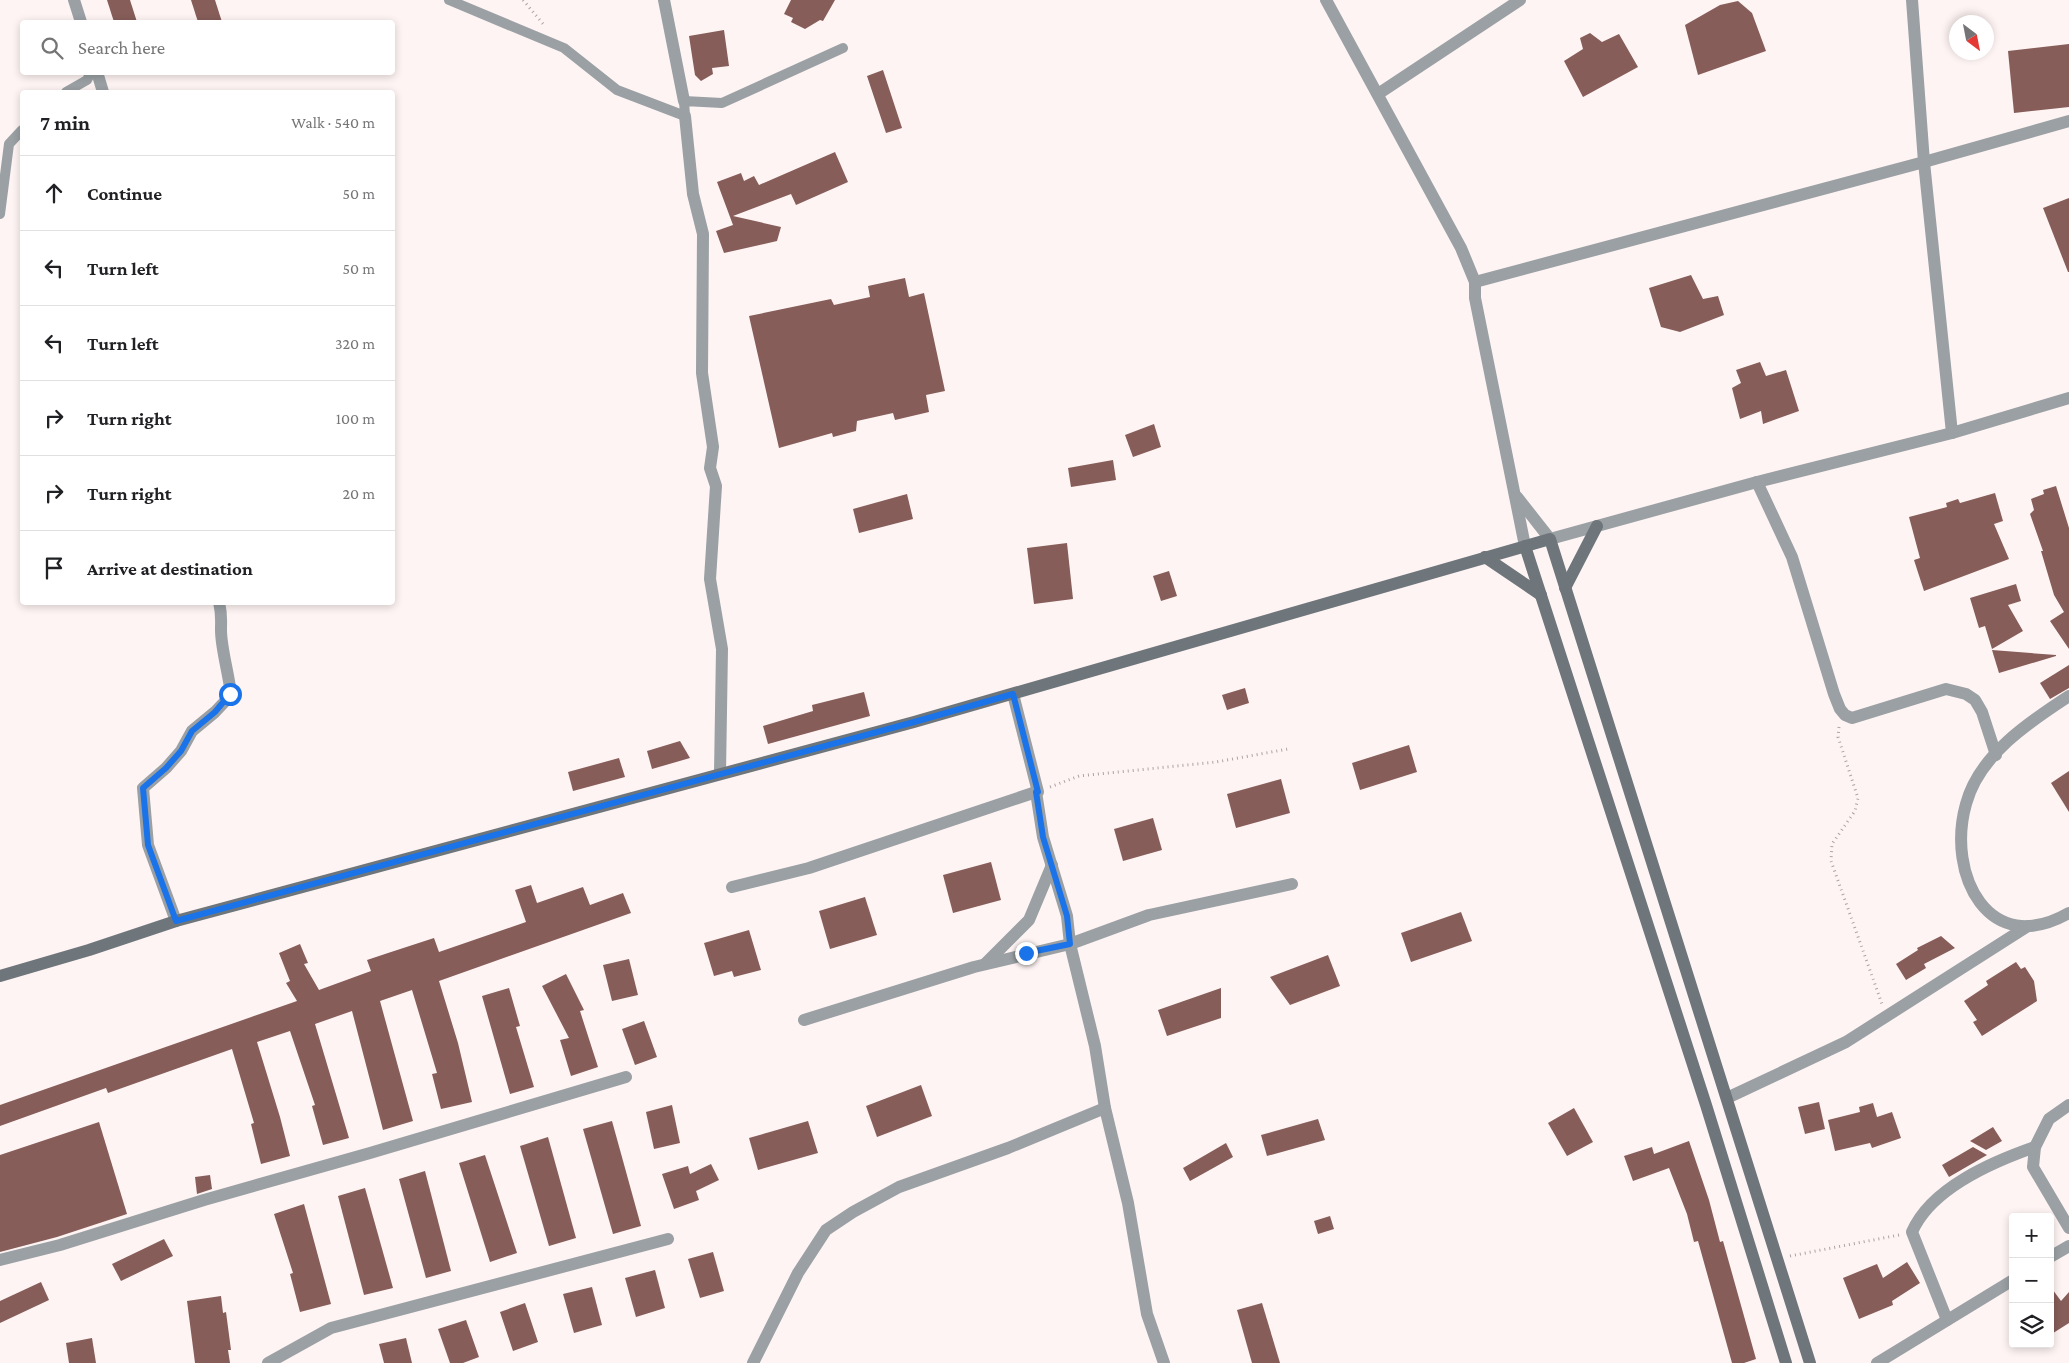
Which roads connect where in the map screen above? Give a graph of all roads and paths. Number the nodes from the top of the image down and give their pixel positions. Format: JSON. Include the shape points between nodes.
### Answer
{"nodes":[{"id":1,"x":74,"y":0,"type":"edge"},
{"id":2,"x":449,"y":0,"type":"edge"},
{"id":3,"x":664,"y":0,"type":"edge"},
{"id":4,"x":1326,"y":0,"type":"edge"},
{"id":5,"x":1520,"y":0,"type":"edge"},
{"id":6,"x":1912,"y":0,"type":"edge"},
{"id":7,"x":81,"y":20,"type":"edge"},
{"id":8,"x":843,"y":48,"type":"dead end"},
{"id":9,"x":90,"y":75,"type":"edge"},
{"id":10,"x":98,"y":75,"type":"edge"},
{"id":11,"x":69,"y":90,"type":"edge"},
{"id":12,"x":102,"y":90,"type":"edge"},
{"id":13,"x":1378,"y":94,"type":"junction"},
{"id":14,"x":684,"y":101,"type":"junction"},
{"id":15,"x":684,"y":116,"type":"junction"},
{"id":16,"x":2069,"y":121,"type":"edge"},
{"id":17,"x":20,"y":132,"type":"edge"},
{"id":18,"x":1924,"y":162,"type":"junction"},
{"id":19,"x":0,"y":214,"type":"edge"},
{"id":20,"x":1475,"y":282,"type":"junction"},
{"id":21,"x":2069,"y":398,"type":"edge"},
{"id":22,"x":1952,"y":433,"type":"junction"},
{"id":23,"x":1757,"y":482,"type":"junction"},
{"id":24,"x":1515,"y":496,"type":"junction"},
{"id":25,"x":1597,"y":526,"type":"junction"},
{"id":26,"x":1550,"y":539,"type":"junction"},
{"id":27,"x":1525,"y":546,"type":"junction"},
{"id":28,"x":1485,"y":557,"type":"junction"},
{"id":29,"x":1565,"y":588,"type":"junction"},
{"id":30,"x":1541,"y":595,"type":"junction"},
{"id":31,"x":220,"y":605,"type":"edge"},
{"id":32,"x":1013,"y":694,"type":"junction"},
{"id":33,"x":2069,"y":696,"type":"edge"},
{"id":34,"x":1845,"y":715,"type":"junction"},
{"id":35,"x":1288,"y":748,"type":"dead end"},
{"id":36,"x":1996,"y":755,"type":"junction"},
{"id":37,"x":720,"y":773,"type":"junction"},
{"id":38,"x":1037,"y":792,"type":"junction"},
{"id":39,"x":1052,"y":865,"type":"junction"},
{"id":40,"x":1292,"y":884,"type":"dead end"},
{"id":41,"x":732,"y":887,"type":"dead end"},
{"id":42,"x":2069,"y":912,"type":"edge"},
{"id":43,"x":176,"y":921,"type":"junction"},
{"id":44,"x":2028,"y":926,"type":"junction"},
{"id":45,"x":1070,"y":944,"type":"junction"},
{"id":46,"x":984,"y":964,"type":"junction"},
{"id":47,"x":1687,"y":973,"type":"junction"},
{"id":48,"x":0,"y":976,"type":"edge"},
{"id":49,"x":1666,"y":981,"type":"junction"},
{"id":50,"x":1886,"y":1016,"type":"junction"},
{"id":51,"x":804,"y":1020,"type":"dead end"},
{"id":52,"x":626,"y":1077,"type":"dead end"},
{"id":53,"x":1728,"y":1098,"type":"junction"},
{"id":54,"x":2069,"y":1105,"type":"edge"},
{"id":55,"x":1105,"y":1108,"type":"junction"},
{"id":56,"x":2035,"y":1147,"type":"junction"},
{"id":57,"x":2069,"y":1228,"type":"edge"},
{"id":58,"x":1912,"y":1232,"type":"junction"},
{"id":59,"x":668,"y":1239,"type":"dead end"},
{"id":60,"x":2069,"y":1246,"type":"edge"},
{"id":61,"x":2054,"y":1255,"type":"edge"},
{"id":62,"x":1778,"y":1258,"type":"junction"},
{"id":63,"x":0,"y":1260,"type":"edge"},
{"id":64,"x":2009,"y":1282,"type":"edge"},
{"id":65,"x":1947,"y":1320,"type":"junction"},
{"id":66,"x":268,"y":1363,"type":"edge"},
{"id":67,"x":753,"y":1363,"type":"edge"},
{"id":68,"x":1164,"y":1363,"type":"edge"},
{"id":69,"x":1786,"y":1363,"type":"edge"},
{"id":70,"x":1810,"y":1363,"type":"edge"},
{"id":71,"x":1877,"y":1363,"type":"edge"}],
"edges":[{"from":1,"to":7,"type":"street"},
{"from":2,"to":15,"type":"lane","via":[[564,48],[617,90]]},
{"from":3,"to":14,"type":"street"},
{"from":4,"to":13,"type":"street"},
{"from":5,"to":13,"type":"street"},
{"from":6,"to":18,"type":"street"},
{"from":8,"to":14,"type":"lane","via":[[722,103]]},
{"from":9,"to":11,"type":"lane"},
{"from":10,"to":12,"type":"street"},
{"from":13,"to":20,"type":"street","via":[[1461,248]]},
{"from":14,"to":15,"type":"lane"},
{"from":15,"to":37,"type":"street","via":[[693,194],[703,234],[702,373],[713,447],[710,468],[716,486],[710,579],[722,649]]},
{"from":16,"to":18,"type":"street"},
{"from":17,"to":19,"type":"lane","via":[[9,144]]},
{"from":18,"to":20,"type":"street"},
{"from":18,"to":22,"type":"street"},
{"from":20,"to":24,"type":"street","via":[[1475,298]]},
{"from":21,"to":22,"type":"street"},
{"from":22,"to":23,"type":"street"},
{"from":23,"to":25,"type":"street"},
{"from":23,"to":34,"type":"street","via":[[1792,557],[1834,694]]},
{"from":24,"to":26,"type":"street"},
{"from":24,"to":27,"type":"street"},
{"from":25,"to":26,"type":"street"},
{"from":25,"to":29,"type":"main road"},
{"from":26,"to":27,"type":"main road"},
{"from":26,"to":29,"type":"main road"},
{"from":27,"to":28,"type":"main road"},
{"from":27,"to":30,"type":"main road"},
{"from":28,"to":30,"type":"main road"},
{"from":28,"to":32,"type":"main road"},
{"from":29,"to":47,"type":"main road"},
{"from":30,"to":49,"type":"main road"},
{"from":31,"to":43,"type":"street","via":[[230,694],[192,731],[166,768],[143,788],[148,845]]},
{"from":32,"to":37,"type":"main road"},
{"from":32,"to":38,"type":"street"},
{"from":33,"to":36,"type":"street","via":[[2007,742]]},
{"from":34,"to":36,"type":"street","via":[[1852,718],[1946,689],[1966,694],[1975,700],[1982,712]]},
{"from":34,"to":50,"type":"path","via":[[1838,737],[1858,798],[1855,811],[1832,844],[1831,861]]},
{"from":35,"to":38,"type":"path","via":[[1216,762],[1080,776]]},
{"from":36,"to":44,"type":"street","via":[[1983,769],[1966,803],[1960,840],[1964,874],[1975,896],[1993,916],[2014,925]]},
{"from":37,"to":43,"type":"main road"},
{"from":38,"to":39,"type":"street","via":[[1043,837]]},
{"from":38,"to":41,"type":"street","via":[[809,868]]},
{"from":39,"to":45,"type":"street","via":[[1067,916]]},
{"from":39,"to":46,"type":"street","via":[[1029,920]]},
{"from":40,"to":45,"type":"street","via":[[1149,915]]},
{"from":42,"to":44,"type":"street","via":[[2057,919]]},
{"from":43,"to":48,"type":"main road"},
{"from":44,"to":50,"type":"street"},
{"from":45,"to":46,"type":"street"},
{"from":45,"to":55,"type":"street","via":[[1095,1046]]},
{"from":46,"to":51,"type":"street"},
{"from":47,"to":49,"type":"main road"},
{"from":47,"to":53,"type":"main road"},
{"from":49,"to":69,"type":"main road"},
{"from":50,"to":53,"type":"street","via":[[1846,1042]]},
{"from":52,"to":63,"type":"street"},
{"from":53,"to":62,"type":"main road"},
{"from":54,"to":56,"type":"street","via":[[2049,1119]]},
{"from":55,"to":67,"type":"street","via":[[899,1188],[826,1230],[798,1273]]},
{"from":55,"to":68,"type":"street","via":[[1128,1203],[1147,1314]]},
{"from":56,"to":57,"type":"street","via":[[2033,1167]]},
{"from":56,"to":58,"type":"street","via":[[1975,1172],[1931,1204]]},
{"from":58,"to":62,"type":"path"},
{"from":58,"to":65,"type":"street"},
{"from":59,"to":66,"type":"street","via":[[331,1328]]},
{"from":60,"to":61,"type":"street"},
{"from":62,"to":70,"type":"main road"},
{"from":64,"to":65,"type":"street"},
{"from":65,"to":71,"type":"street"}]}
